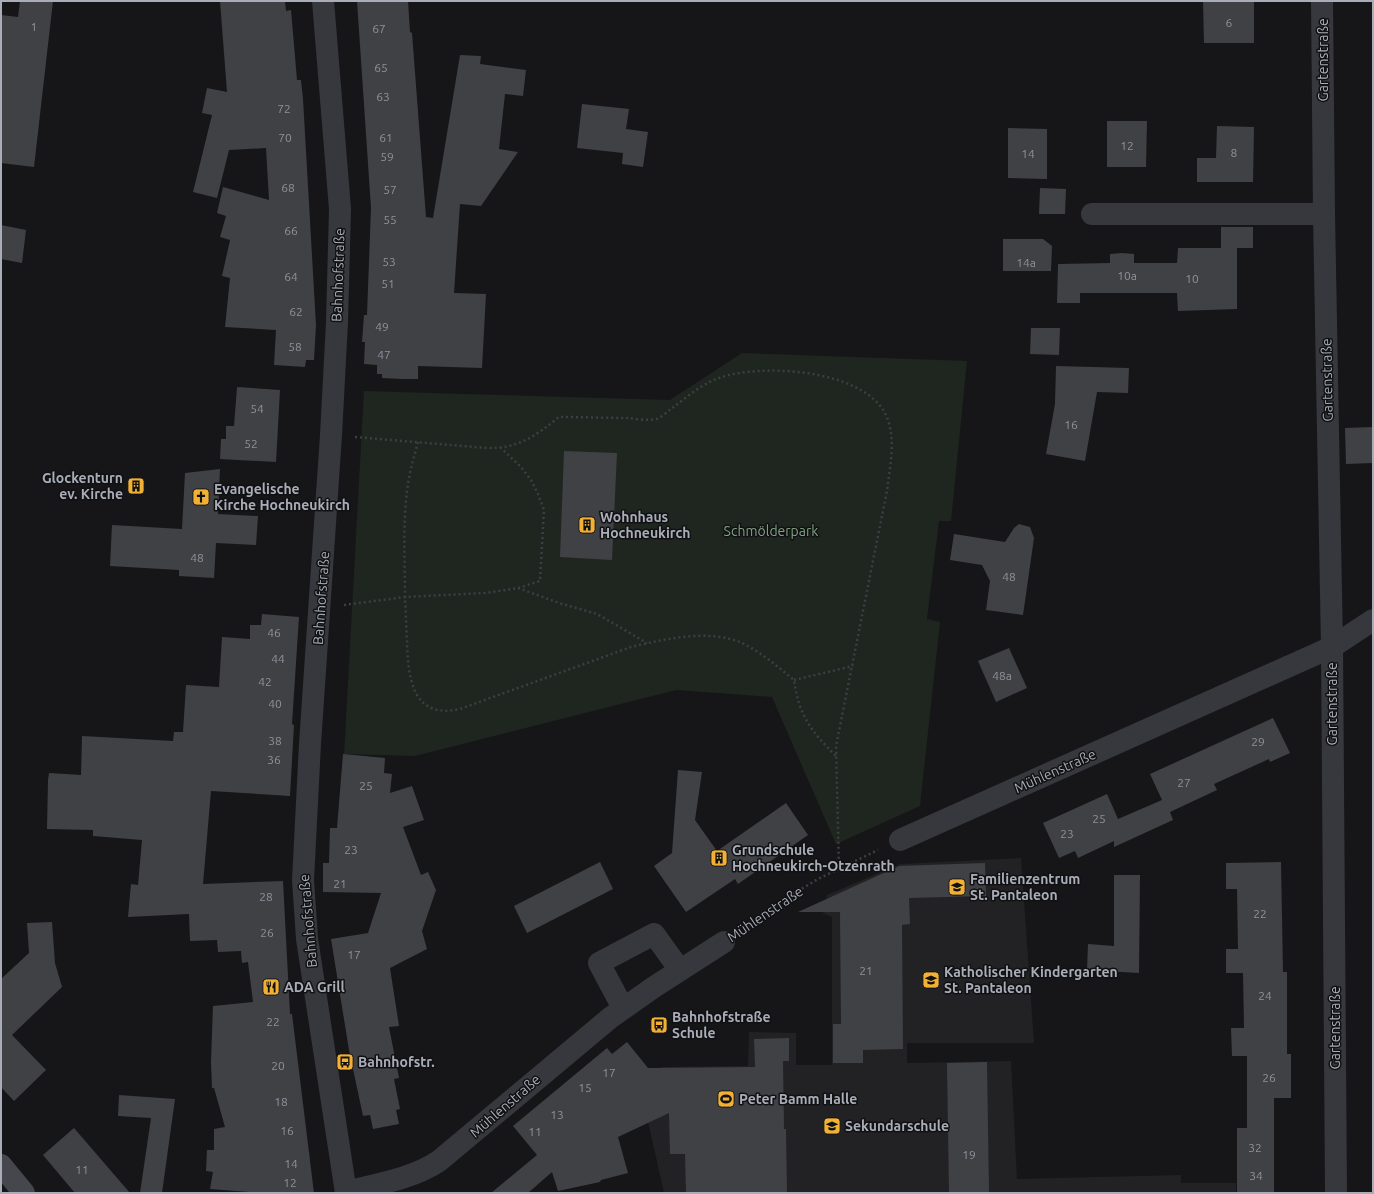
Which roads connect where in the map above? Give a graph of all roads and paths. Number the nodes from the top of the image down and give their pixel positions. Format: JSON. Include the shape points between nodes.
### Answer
{"nodes":[{"id":1,"x":324,"y":1,"type":"edge"},
{"id":2,"x":1322,"y":1,"type":"edge"},
{"id":3,"x":1092,"y":214,"type":"dead end"},
{"id":4,"x":1324,"y":214,"type":"junction"},
{"id":5,"x":331,"y":435,"type":"junction"},
{"id":6,"x":418,"y":442,"type":"junction"},
{"id":7,"x":501,"y":448,"type":"junction"},
{"id":8,"x":518,"y":588,"type":"junction"},
{"id":9,"x":405,"y":597,"type":"junction"},
{"id":10,"x":320,"y":608,"type":"junction"},
{"id":11,"x":1373,"y":620,"type":"edge"},
{"id":12,"x":647,"y":643,"type":"junction"},
{"id":13,"x":1332,"y":647,"type":"junction"},
{"id":14,"x":853,"y":666,"type":"junction"},
{"id":15,"x":794,"y":680,"type":"junction"},
{"id":16,"x":836,"y":756,"type":"junction"},
{"id":17,"x":900,"y":840,"type":"joint"},
{"id":18,"x":839,"y":869,"type":"junction"},
{"id":19,"x":724,"y":942,"type":"joint"},
{"id":20,"x":680,"y":970,"type":"junction"},
{"id":21,"x":623,"y":1008,"type":"junction"},
{"id":22,"x":1,"y":1165,"type":"edge"},
{"id":23,"x":24,"y":1193,"type":"edge"},
{"id":24,"x":346,"y":1193,"type":"edge"},
{"id":25,"x":1336,"y":1193,"type":"edge"}],
"edges":[{"from":1,"to":5,"type":"street","name":"Bahnhofstraße","via":[[340,209]]},
{"from":2,"to":4,"type":"street","name":"Gartenstraße"},
{"from":3,"to":4,"type":"street"},
{"from":4,"to":13,"type":"street","name":"Gartenstraße"},
{"from":5,"to":6,"type":"path"},
{"from":5,"to":10,"type":"street","name":"Bahnhofstraße"},
{"from":6,"to":7,"type":"path"},
{"from":6,"to":9,"type":"path","via":[[409,478],[407,499]]},
{"from":7,"to":8,"type":"path","via":[[531,480],[544,510],[540,581]]},
{"from":7,"to":14,"type":"path","via":[[529,438],[559,417],[657,419],[707,384],[730,375],[772,371],[803,372],[853,386],[865,393],[885,413],[892,440],[892,454]]},
{"from":8,"to":9,"type":"path","via":[[486,593]]},
{"from":8,"to":12,"type":"path","via":[[597,614]]},
{"from":9,"to":10,"type":"path"},
{"from":9,"to":12,"type":"path","via":[[412,687],[421,702],[438,710],[460,709]]},
{"from":10,"to":24,"type":"street","name":"Bahnhofstraße","via":[[305,842],[304,902],[314,989]]},
{"from":11,"to":13,"type":"street","name":"Mühlenstraße"},
{"from":12,"to":15,"type":"path","via":[[694,637],[723,637],[762,654]]},
{"from":13,"to":17,"type":"street","name":"Mühlenstraße"},
{"from":13,"to":25,"type":"street","name":"Gartenstraße"},
{"from":14,"to":15,"type":"path"},
{"from":14,"to":16,"type":"path"},
{"from":15,"to":16,"type":"path","via":[[798,701],[806,721]]},
{"from":16,"to":18,"type":"path"},
{"from":17,"to":18,"type":"path","name":"Mühlenstraße"},
{"from":18,"to":19,"type":"path","name":"Mühlenstraße","via":[[798,891]]},
{"from":19,"to":20,"type":"street","name":"Mühlenstraße"},
{"from":20,"to":21,"type":"street","name":"Mühlenstraße"},
{"from":20,"to":21,"type":"street","via":[[654,934],[599,963]]},
{"from":21,"to":24,"type":"street","name":"Mühlenstraße","via":[[429,1168]]},
{"from":22,"to":23,"type":"street"}]}
